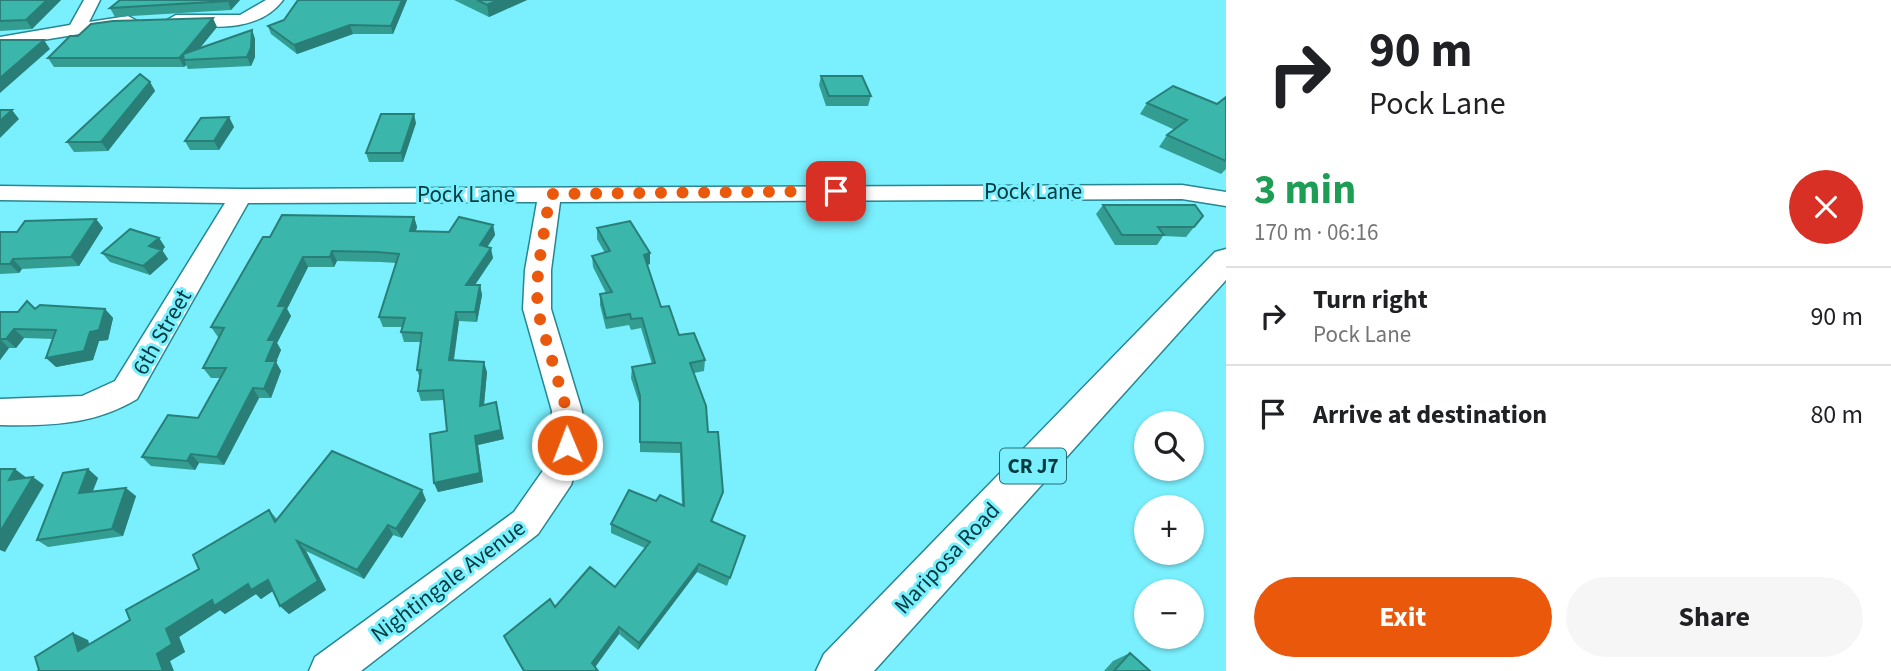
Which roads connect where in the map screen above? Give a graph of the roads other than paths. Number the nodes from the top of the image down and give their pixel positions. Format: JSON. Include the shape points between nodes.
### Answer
{"nodes":[{"id":1,"x":92,"y":0,"type":"edge"},
{"id":2,"x":275,"y":0,"type":"edge"},
{"id":3,"x":78,"y":27,"type":"junction"},
{"id":4,"x":0,"y":42,"type":"edge"},
{"id":5,"x":0,"y":192,"type":"edge"},
{"id":6,"x":550,"y":194,"type":"junction"},
{"id":7,"x":241,"y":196,"type":"junction"},
{"id":8,"x":1226,"y":199,"type":"edge"},
{"id":9,"x":1226,"y":260,"type":"edge"},
{"id":10,"x":0,"y":412,"type":"edge"},
{"id":11,"x":329,"y":671,"type":"edge"},
{"id":12,"x":841,"y":671,"type":"edge"}],
"edges":[{"from":1,"to":3,"type":"street"},
{"from":2,"to":3,"type":"street","via":[[256,16],[228,21],[154,20]]},
{"from":3,"to":4,"type":"street"},
{"from":5,"to":7,"type":"street","name":"Pock Lane"},
{"from":6,"to":7,"type":"street","name":"Pock Lane"},
{"from":6,"to":8,"type":"street","name":"Pock Lane","via":[[1182,192]]},
{"from":6,"to":11,"type":"street","name":"Nightingale Avenue","via":[[537,309],[567,411],[567,445],[559,475],[526,523]]},
{"from":7,"to":10,"type":"street","name":"6th Street","via":[[127,390],[102,405],[69,412]]},
{"from":9,"to":12,"type":"main road","name":"Mariposa Road","number":"CR J7"}]}
